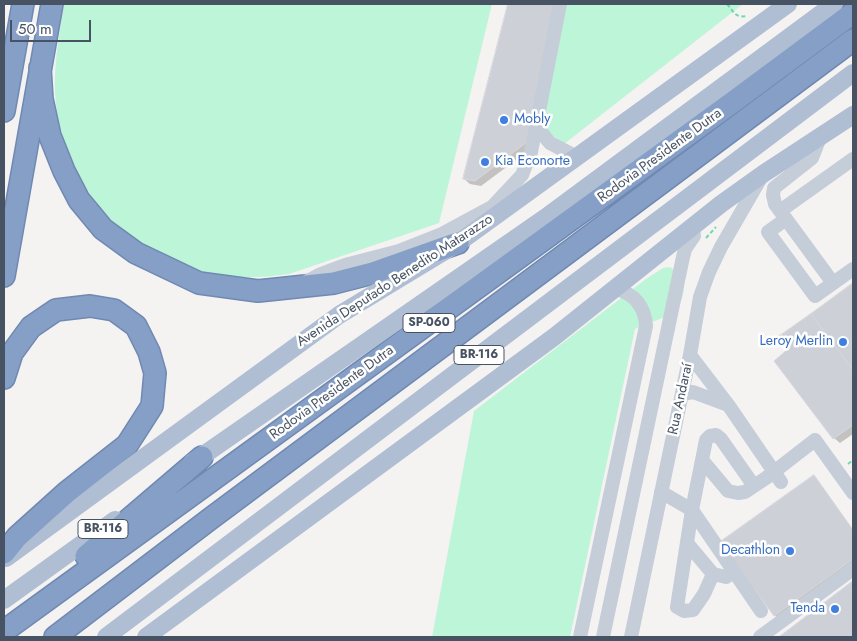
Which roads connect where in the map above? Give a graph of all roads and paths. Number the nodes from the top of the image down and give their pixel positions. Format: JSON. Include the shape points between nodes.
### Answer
{"nodes":[{"id":1,"x":23,"y":4,"type":"edge"},
{"id":2,"x":52,"y":4,"type":"edge"},
{"id":3,"x":560,"y":4,"type":"edge"},
{"id":4,"x":727,"y":4,"type":"edge"},
{"id":5,"x":788,"y":4,"type":"edge"},
{"id":6,"x":834,"y":4,"type":"edge"},
{"id":7,"x":853,"y":13,"type":"edge"},
{"id":8,"x":734,"y":15,"type":"dead end"},
{"id":9,"x":853,"y":40,"type":"edge"},
{"id":10,"x":40,"y":68,"type":"junction"},
{"id":11,"x":853,"y":73,"type":"edge"},
{"id":12,"x":6,"y":93,"type":"edge"},
{"id":13,"x":4,"y":111,"type":"edge"},
{"id":14,"x":853,"y":115,"type":"edge"},
{"id":15,"x":536,"y":126,"type":"junction"},
{"id":16,"x":821,"y":135,"type":"junction"},
{"id":17,"x":577,"y":157,"type":"junction"},
{"id":18,"x":853,"y":159,"type":"edge"},
{"id":19,"x":764,"y":174,"type":"junction"},
{"id":20,"x":783,"y":215,"type":"junction"},
{"id":21,"x":693,"y":227,"type":"junction"},
{"id":22,"x":458,"y":243,"type":"junction"},
{"id":23,"x":853,"y":269,"type":"edge"},
{"id":24,"x":4,"y":276,"type":"edge"},
{"id":25,"x":833,"y":283,"type":"junction"},
{"id":26,"x":294,"y":288,"type":"junction"},
{"id":27,"x":616,"y":289,"type":"junction"},
{"id":28,"x":690,"y":355,"type":"junction"},
{"id":29,"x":4,"y":378,"type":"edge"},
{"id":30,"x":682,"y":394,"type":"junction"},
{"id":31,"x":729,"y":406,"type":"junction"},
{"id":32,"x":202,"y":457,"type":"junction"},
{"id":33,"x":702,"y":460,"type":"junction"},
{"id":34,"x":777,"y":477,"type":"junction"},
{"id":35,"x":754,"y":486,"type":"junction"},
{"id":36,"x":661,"y":492,"type":"junction"},
{"id":37,"x":853,"y":493,"type":"edge"},
{"id":38,"x":692,"y":510,"type":"junction"},
{"id":39,"x":687,"y":543,"type":"junction"},
{"id":40,"x":4,"y":553,"type":"edge"},
{"id":41,"x":4,"y":560,"type":"edge"},
{"id":42,"x":853,"y":570,"type":"edge"},
{"id":43,"x":733,"y":572,"type":"junction"},
{"id":44,"x":713,"y":574,"type":"junction"},
{"id":45,"x":4,"y":600,"type":"edge"},
{"id":46,"x":761,"y":611,"type":"dead end"},
{"id":47,"x":4,"y":629,"type":"edge"},
{"id":48,"x":159,"y":631,"type":"edge"},
{"id":49,"x":55,"y":637,"type":"edge"},
{"id":50,"x":106,"y":637,"type":"edge"},
{"id":51,"x":146,"y":637,"type":"edge"},
{"id":52,"x":580,"y":637,"type":"edge"},
{"id":53,"x":603,"y":637,"type":"edge"},
{"id":54,"x":631,"y":637,"type":"edge"},
{"id":55,"x":760,"y":637,"type":"edge"}],
"edges":[{"from":1,"to":12,"type":"highway"},
{"from":2,"to":10,"type":"highway"},
{"from":3,"to":15,"type":"street"},
{"from":4,"to":8,"type":"path"},
{"from":5,"to":17,"type":"main road","name":"Avenida Deputado Benedito Matarazzo"},
{"from":6,"to":32,"type":"main road","name":"Rodovia Presidente Dutra","number":"BR-116","via":[[545,218]]},
{"from":7,"to":47,"type":"highway","name":"Rodovia Presidente Dutra","number":"SP-060"},
{"from":9,"to":49,"type":"highway","name":"Rodovia Presidente Dutra","number":"SP-060"},
{"from":10,"to":24,"type":"highway"},
{"from":10,"to":26,"type":"highway","via":[[42,99],[50,136],[79,200],[103,229],[136,253],[199,283],[258,291]]},
{"from":11,"to":50,"type":"main road","number":"BR-116"},
{"from":12,"to":13,"type":"highway"},
{"from":14,"to":16,"type":"main road"},
{"from":15,"to":17,"type":"street","via":[[550,143]]},
{"from":15,"to":26,"type":"street","via":[[522,175],[492,207],[442,234],[398,251],[345,265]]},
{"from":16,"to":19,"type":"main road"},
{"from":16,"to":20,"type":"street","via":[[812,158],[774,188],[774,200]]},
{"from":17,"to":22,"type":"main road","name":"Avenida Deputado Benedito Matarazzo"},
{"from":18,"to":20,"type":"street"},
{"from":19,"to":21,"type":"main road"},
{"from":19,"to":28,"type":"street","name":"Rua Andaraí","via":[[720,247],[709,272],[700,297]]},
{"from":20,"to":25,"type":"street"},
{"from":20,"to":25,"type":"street","via":[[768,232],[815,296]]},
{"from":21,"to":27,"type":"main road"},
{"from":21,"to":53,"type":"street","via":[[694,236],[682,257]]},
{"from":22,"to":26,"type":"highway","via":[[373,273],[334,283]]},
{"from":22,"to":41,"type":"main road","name":"Avenida Deputado Benedito Matarazzo","via":[[339,315]]},
{"from":23,"to":25,"type":"street"},
{"from":27,"to":48,"type":"main road"},
{"from":27,"to":52,"type":"street","via":[[638,301],[646,326]]},
{"from":28,"to":30,"type":"street","name":"Rua Andaraí"},
{"from":28,"to":31,"type":"street"},
{"from":29,"to":40,"type":"highway","via":[[12,353],[31,327],[56,310],[90,306],[114,310],[136,326],[155,373],[152,406],[127,445],[67,492]]},
{"from":30,"to":31,"type":"street","via":[[693,392]]},
{"from":30,"to":36,"type":"street","name":"Rua Andaraí"},
{"from":31,"to":34,"type":"street"},
{"from":32,"to":45,"type":"main road","name":"Rodovia Presidente Dutra","number":"BR-116"},
{"from":32,"to":47,"type":"highway"},
{"from":33,"to":35,"type":"street","via":[[728,491],[738,494]]},
{"from":33,"to":35,"type":"street","via":[[706,440],[716,435]]},
{"from":33,"to":38,"type":"street"},
{"from":34,"to":35,"type":"street"},
{"from":34,"to":37,"type":"street","via":[[815,440]]},
{"from":36,"to":38,"type":"street"},
{"from":36,"to":54,"type":"street","name":"Rua Andaraí"},
{"from":38,"to":39,"type":"street"},
{"from":38,"to":43,"type":"street"},
{"from":39,"to":44,"type":"street"},
{"from":39,"to":44,"type":"street","via":[[677,607],[684,611],[693,610]]},
{"from":42,"to":55,"type":"street"},
{"from":43,"to":44,"type":"street","via":[[726,577]]},
{"from":43,"to":46,"type":"street"},
{"from":48,"to":51,"type":"main road"}]}
